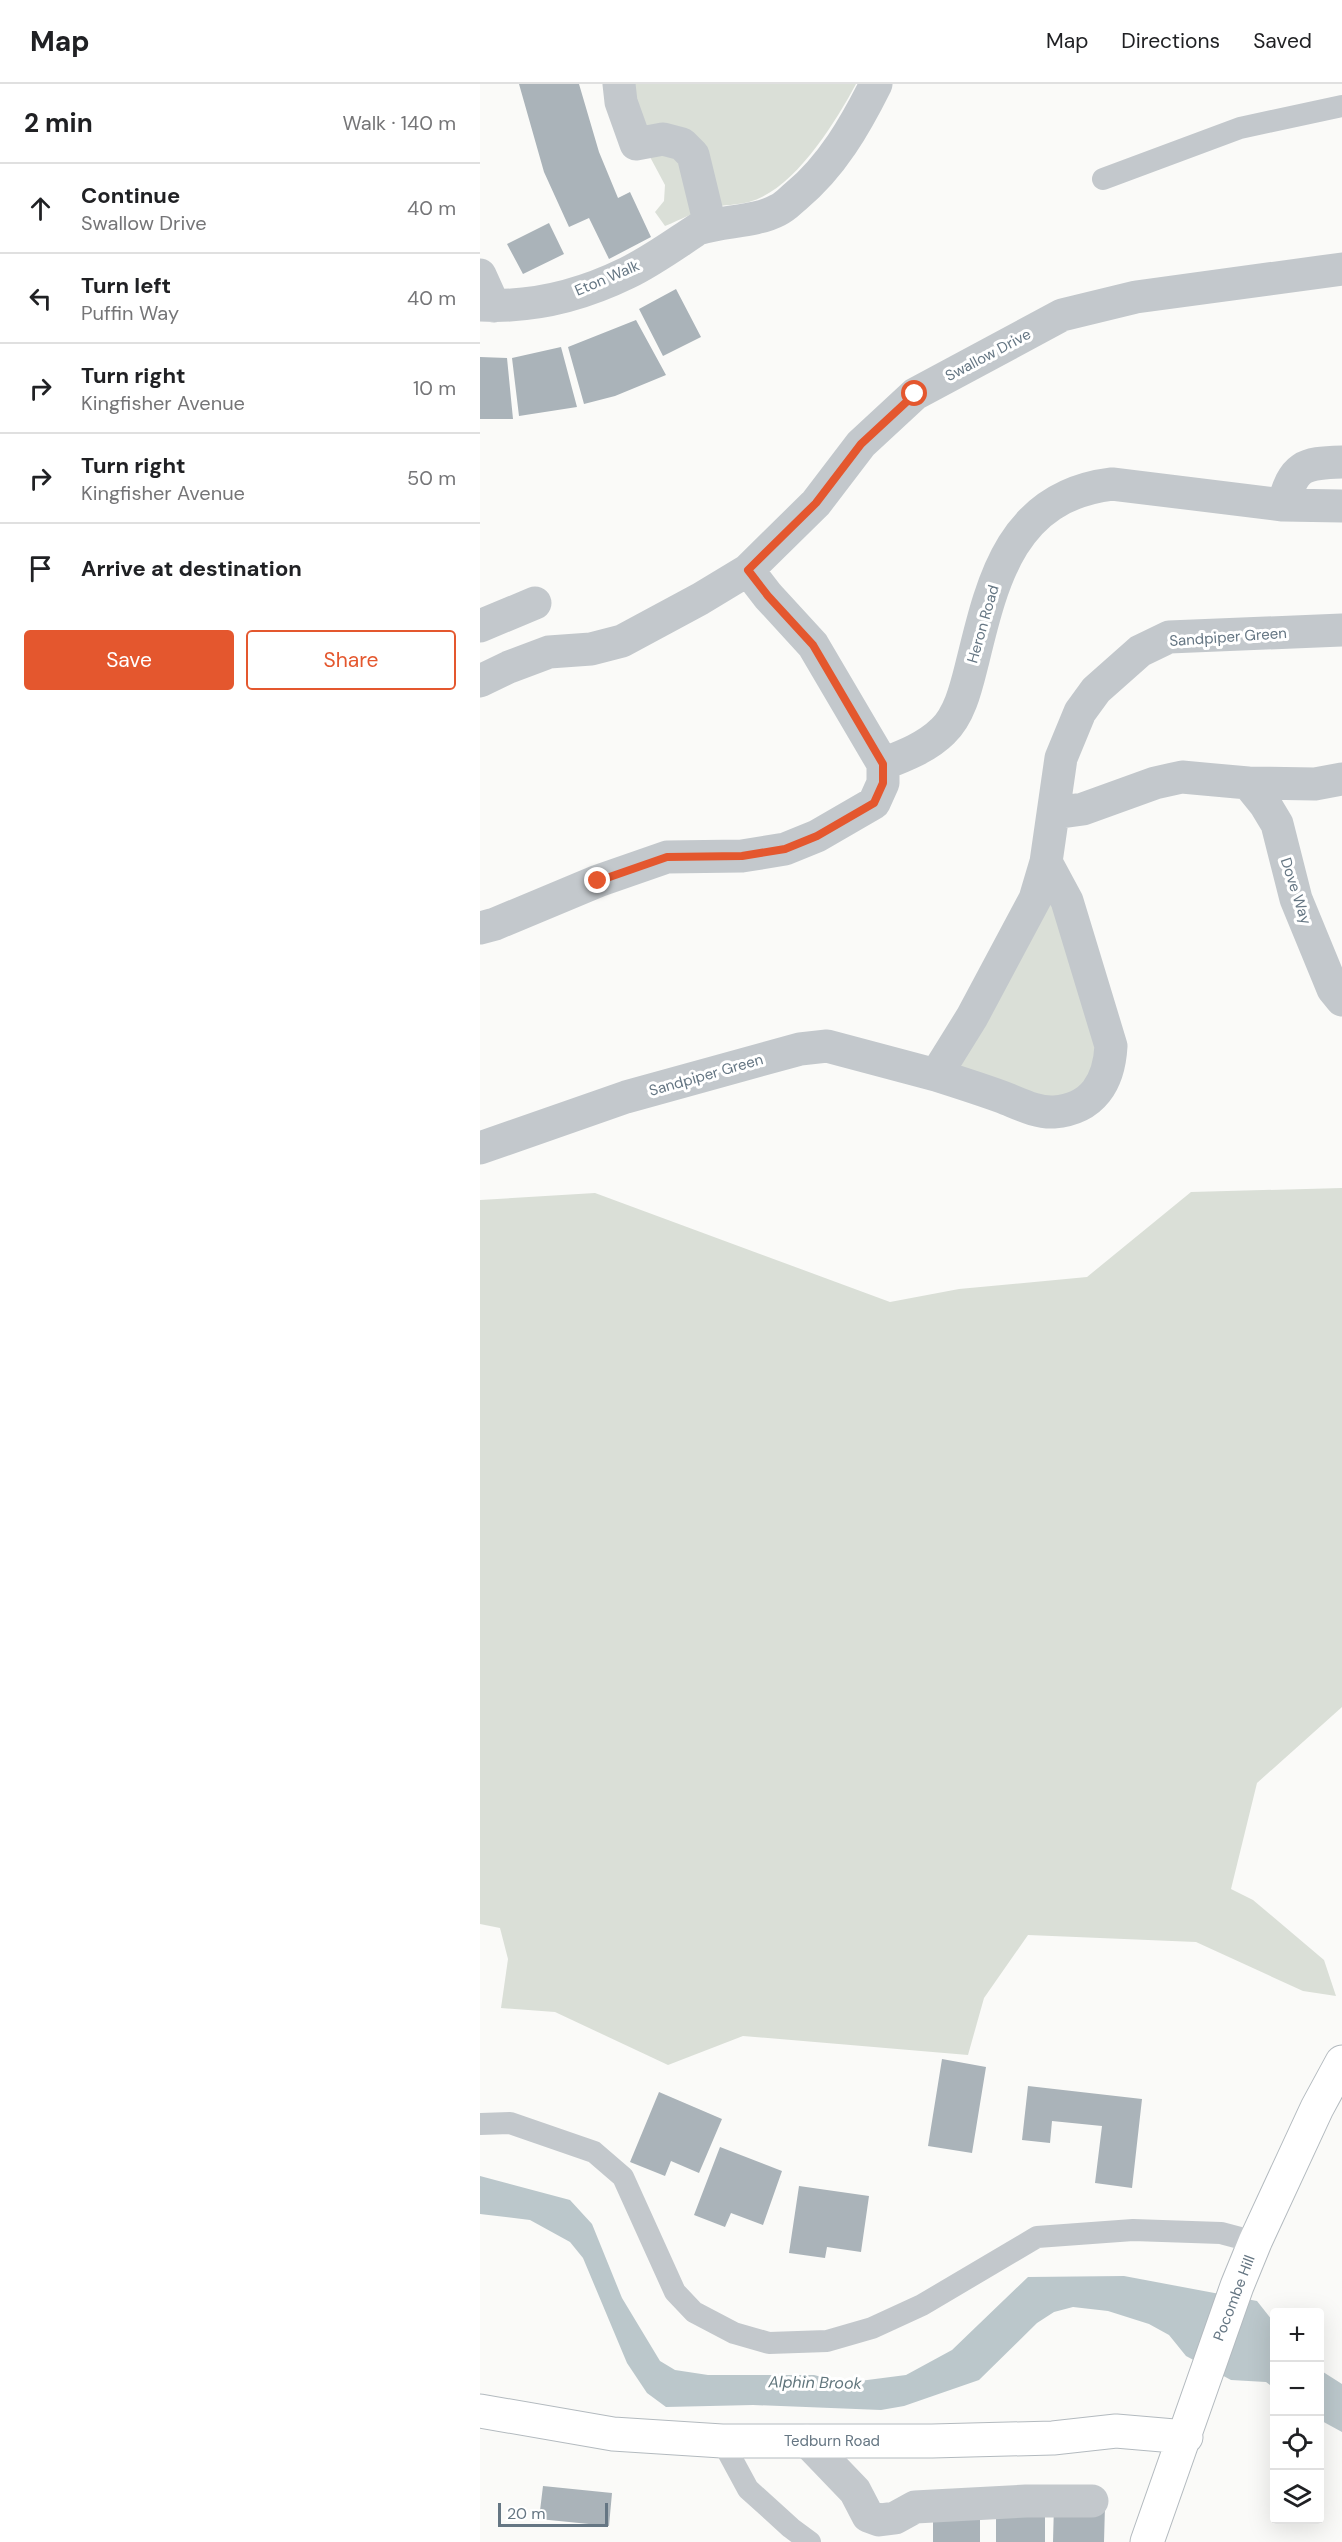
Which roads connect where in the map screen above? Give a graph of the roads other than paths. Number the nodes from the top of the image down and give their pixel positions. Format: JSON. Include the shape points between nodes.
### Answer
{"nodes":[{"id":1,"x":619,"y":84,"type":"edge"},
{"id":2,"x":876,"y":84,"type":"edge"},
{"id":3,"x":1342,"y":106,"type":"edge"},
{"id":4,"x":1103,"y":179,"type":"dead end"},
{"id":5,"x":710,"y":225,"type":"junction"},
{"id":6,"x":1342,"y":269,"type":"edge"},
{"id":7,"x":480,"y":275,"type":"edge"},
{"id":8,"x":487,"y":306,"type":"edge"},
{"id":9,"x":1342,"y":462,"type":"edge"},
{"id":10,"x":1283,"y":505,"type":"junction"},
{"id":11,"x":1342,"y":506,"type":"edge"},
{"id":12,"x":748,"y":570,"type":"junction"},
{"id":13,"x":535,"y":603,"type":"dead end"},
{"id":14,"x":480,"y":626,"type":"edge"},
{"id":15,"x":1342,"y":630,"type":"edge"},
{"id":16,"x":480,"y":681,"type":"edge"},
{"id":17,"x":883,"y":764,"type":"junction"},
{"id":18,"x":1342,"y":779,"type":"edge"},
{"id":19,"x":1248,"y":783,"type":"junction"},
{"id":20,"x":1054,"y":813,"type":"junction"},
{"id":21,"x":1046,"y":862,"type":"junction"},
{"id":22,"x":480,"y":928,"type":"edge"},
{"id":23,"x":1342,"y":1000,"type":"edge"},
{"id":24,"x":936,"y":1075,"type":"junction"},
{"id":25,"x":480,"y":1148,"type":"edge"},
{"id":26,"x":1342,"y":2062,"type":"edge"},
{"id":27,"x":480,"y":2124,"type":"edge"},
{"id":28,"x":1255,"y":2242,"type":"junction"},
{"id":29,"x":480,"y":2411,"type":"edge"},
{"id":30,"x":1186,"y":2437,"type":"junction"},
{"id":31,"x":722,"y":2440,"type":"junction"},
{"id":32,"x":807,"y":2441,"type":"junction"},
{"id":33,"x":1092,"y":2501,"type":"dead end"},
{"id":34,"x":810,"y":2542,"type":"edge"},
{"id":35,"x":1147,"y":2542,"type":"edge"}],
"edges":[{"from":1,"to":5,"type":"street","via":[[636,144],[663,139],[682,144],[693,155]]},
{"from":2,"to":5,"type":"street","name":"Eton Walk","via":[[836,155],[806,188],[779,210]]},
{"from":3,"to":4,"type":"lane","via":[[1240,128]]},
{"from":5,"to":8,"type":"street","name":"Eton Walk","via":[[628,273],[577,292],[542,302]]},
{"from":6,"to":12,"type":"street","name":"Swallow Drive","via":[[1136,297],[1062,315],[915,394],[861,444],[816,503]]},
{"from":7,"to":8,"type":"street","name":"Eton Walk"},
{"from":9,"to":10,"type":"street","via":[[1304,466],[1290,480]]},
{"from":10,"to":11,"type":"street","name":"Heron Road"},
{"from":10,"to":17,"type":"street","name":"Heron Road","via":[[1112,484],[1088,487],[1040,513],[1020,534],[1003,561],[984,609],[965,690],[944,730],[909,754]]},
{"from":12,"to":16,"type":"street","name":"Swallow Drive","via":[[622,641],[591,649],[549,652]]},
{"from":12,"to":17,"type":"street","via":[[813,645]]},
{"from":13,"to":14,"type":"street"},
{"from":15,"to":20,"type":"street","name":"Sandpiper Green","via":[[1169,638],[1140,651],[1096,690],[1080,712],[1061,758]]},
{"from":17,"to":22,"type":"street","via":[[883,783],[874,803],[817,836],[785,849],[742,856],[667,857]]},
{"from":18,"to":19,"type":"street","via":[[1315,784]]},
{"from":19,"to":20,"type":"street","via":[[1182,777],[1083,809]]},
{"from":19,"to":23,"type":"street","name":"Dove Way","via":[[1276,824],[1296,899],[1332,989]]},
{"from":20,"to":21,"type":"street","name":"Sandpiper Green"},
{"from":21,"to":24,"type":"street","name":"Sandpiper Green","via":[[1035,898],[1019,930]]},
{"from":21,"to":24,"type":"street","name":"Sandpiper Green","via":[[1067,901],[1111,1046],[1104,1082],[1092,1097],[1053,1112],[1032,1109]]},
{"from":24,"to":25,"type":"street","name":"Sandpiper Green","via":[[827,1046],[800,1049],[626,1097]]},
{"from":26,"to":28,"type":"street","name":"Pocombe Hill"},
{"from":27,"to":28,"type":"lane","via":[[510,2122],[594,2152],[623,2177],[675,2292],[694,2312],[734,2333],[769,2343],[827,2341],[872,2328],[922,2305],[1036,2237],[1133,2230],[1221,2234]]},
{"from":28,"to":30,"type":"street","name":"Pocombe Hill"},
{"from":29,"to":31,"type":"street","name":"Tedburn Road","via":[[613,2434]]},
{"from":30,"to":32,"type":"street","name":"Tedburn Road","via":[[1116,2432],[1053,2438]]},
{"from":30,"to":35,"type":"street","name":"Pocombe Hill"},
{"from":31,"to":32,"type":"street","name":"Tedburn Road"},
{"from":31,"to":34,"type":"lane","via":[[748,2488]]},
{"from":32,"to":33,"type":"street","via":[[855,2491],[868,2516],[879,2520],[895,2518],[915,2507]]}]}
